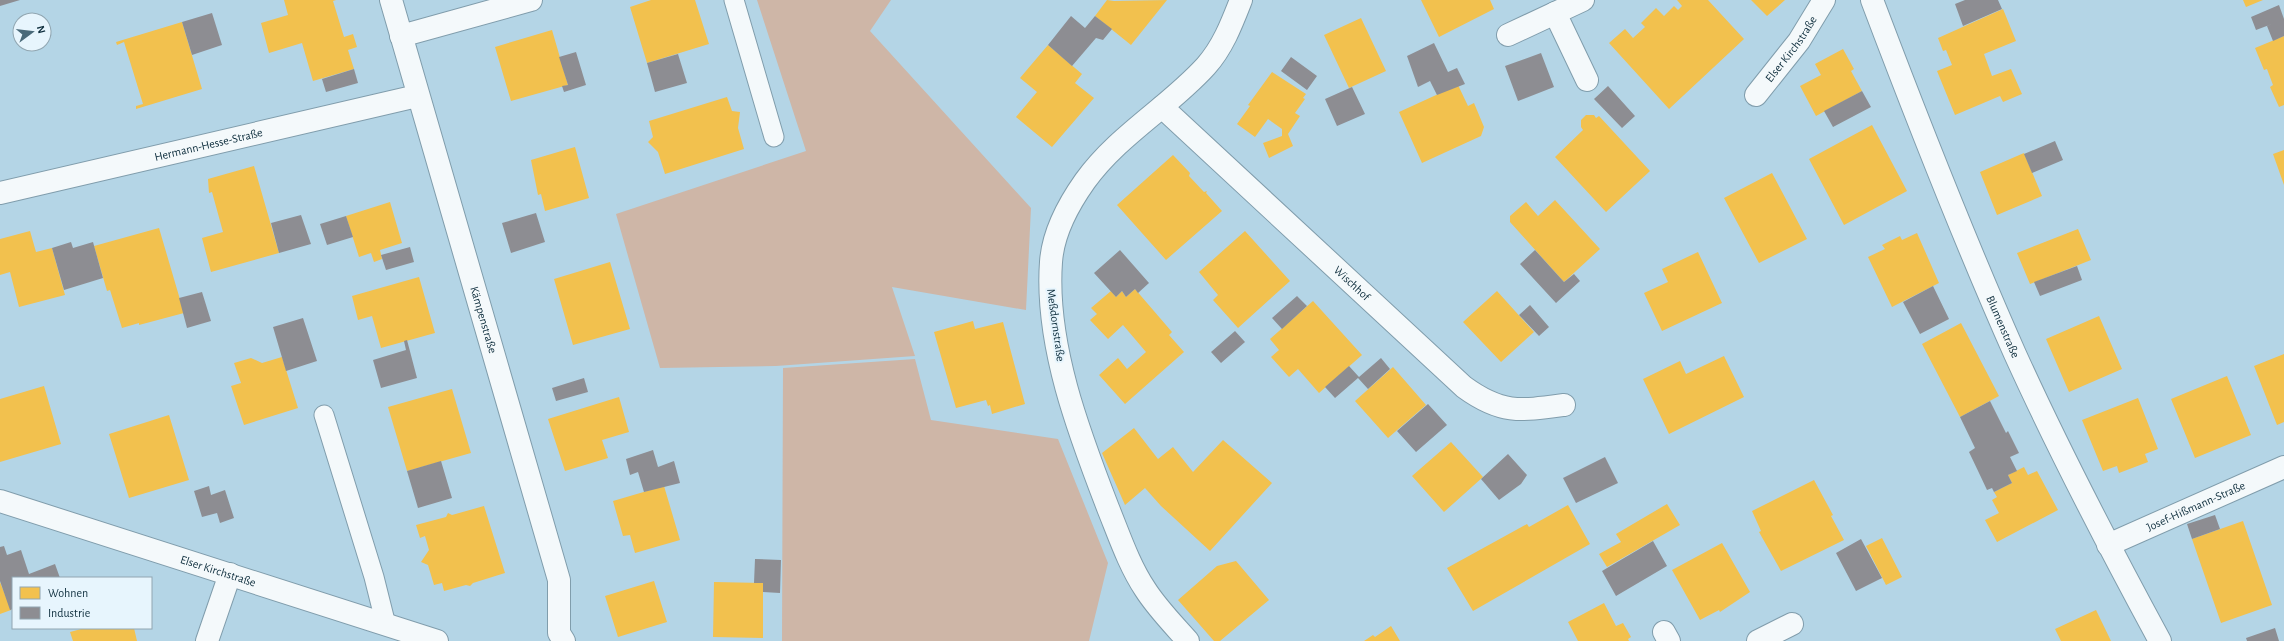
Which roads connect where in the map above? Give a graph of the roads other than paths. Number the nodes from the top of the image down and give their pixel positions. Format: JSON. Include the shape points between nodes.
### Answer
{"nodes":[{"id":1,"x":391,"y":0,"type":"edge"},
{"id":2,"x":531,"y":0,"type":"edge"},
{"id":3,"x":734,"y":0,"type":"edge"},
{"id":4,"x":1241,"y":0,"type":"edge"},
{"id":5,"x":1583,"y":0,"type":"edge"},
{"id":6,"x":1824,"y":0,"type":"edge"},
{"id":7,"x":1872,"y":0,"type":"edge"},
{"id":8,"x":1556,"y":13,"type":"junction"},
{"id":9,"x":1508,"y":35,"type":"dead end"},
{"id":10,"x":401,"y":36,"type":"junction"},
{"id":11,"x":1587,"y":80,"type":"dead end"},
{"id":12,"x":417,"y":96,"type":"junction"},
{"id":13,"x":1756,"y":96,"type":"dead end"},
{"id":14,"x":1162,"y":107,"type":"junction"},
{"id":15,"x":774,"y":137,"type":"dead end"},
{"id":16,"x":0,"y":193,"type":"edge"},
{"id":17,"x":1564,"y":405,"type":"dead end"},
{"id":18,"x":324,"y":415,"type":"dead end"},
{"id":19,"x":2284,"y":466,"type":"edge"},
{"id":20,"x":0,"y":501,"type":"edge"},
{"id":21,"x":2108,"y":545,"type":"junction"},
{"id":22,"x":230,"y":574,"type":"junction"},
{"id":23,"x":1792,"y":624,"type":"dead end"},
{"id":24,"x":386,"y":625,"type":"junction"},
{"id":25,"x":556,"y":638,"type":"edge"},
{"id":26,"x":207,"y":641,"type":"edge"},
{"id":27,"x":437,"y":641,"type":"edge"},
{"id":28,"x":1188,"y":641,"type":"edge"},
{"id":29,"x":1758,"y":641,"type":"edge"},
{"id":30,"x":2160,"y":641,"type":"edge"}],
"edges":[{"from":1,"to":10,"type":"street","name":"Kämpenstraße"},
{"from":2,"to":10,"type":"street"},
{"from":3,"to":15,"type":"lane"},
{"from":4,"to":14,"type":"street","name":"Meßdornstraße","via":[[1221,46],[1207,65]]},
{"from":5,"to":8,"type":"street"},
{"from":6,"to":13,"type":"street","name":"Elser Kirchstraße","via":[[1799,41]]},
{"from":7,"to":21,"type":"street","name":"Blumenstraße","via":[[1936,168],[2004,328]]},
{"from":8,"to":9,"type":"street"},
{"from":8,"to":11,"type":"street"},
{"from":10,"to":12,"type":"street","name":"Kämpenstraße"},
{"from":12,"to":16,"type":"street","name":"Hermann-Hesse-Straße"},
{"from":12,"to":25,"type":"street","name":"Kämpenstraße","via":[[559,580]]},
{"from":14,"to":17,"type":"street","name":"Wischhof","via":[[1464,387],[1483,400],[1512,409]]},
{"from":14,"to":28,"type":"street","name":"Meßdornstraße","via":[[1112,148],[1085,180],[1066,210],[1056,235],[1051,261],[1050,301],[1064,375],[1091,464],[1114,522],[1144,588]]},
{"from":18,"to":24,"type":"lane","via":[[374,577]]},
{"from":19,"to":21,"type":"street","name":"Josef-Hißmann-Straße"},
{"from":20,"to":22,"type":"street","name":"Elser Kirchstraße"},
{"from":21,"to":30,"type":"street","name":"Blumenstraße"},
{"from":22,"to":24,"type":"street","name":"Elser Kirchstraße"},
{"from":22,"to":26,"type":"street"},
{"from":23,"to":29,"type":"street"},
{"from":24,"to":27,"type":"street","name":"Elser Kirchstraße"}]}
